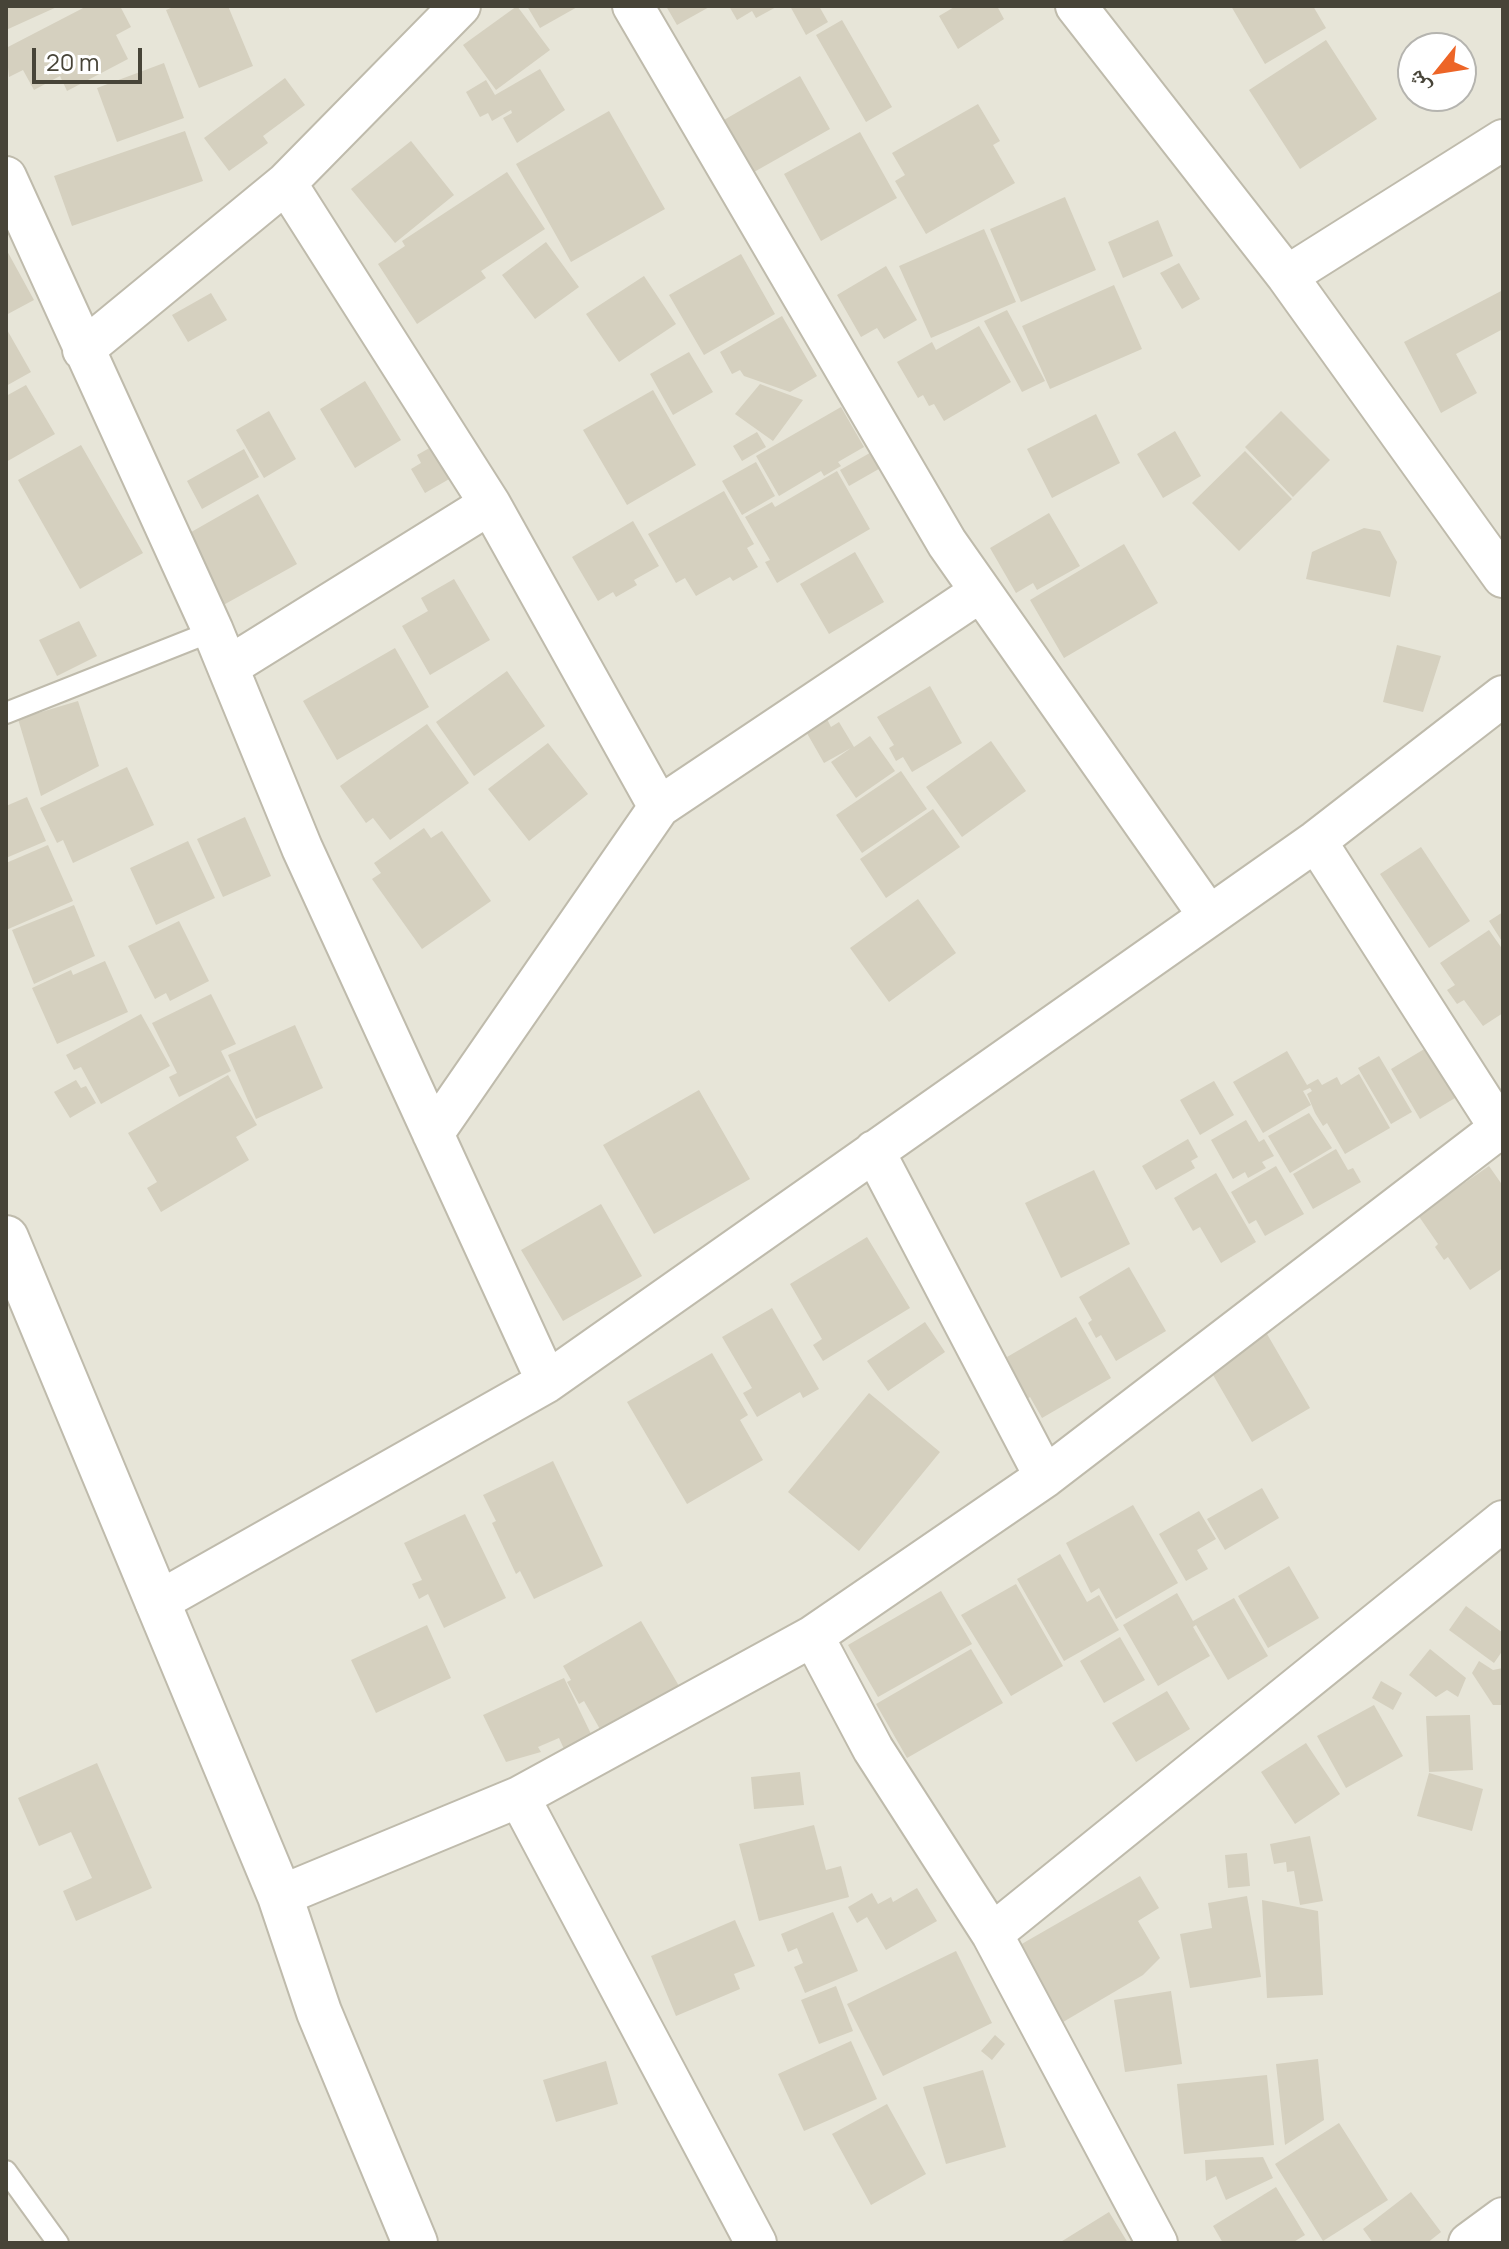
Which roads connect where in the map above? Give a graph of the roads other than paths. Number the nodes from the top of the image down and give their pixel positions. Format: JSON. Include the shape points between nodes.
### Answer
{"nodes":[{"id":1,"x":460,"y":6,"type":"edge"},
{"id":2,"x":633,"y":6,"type":"edge"},
{"id":3,"x":1076,"y":6,"type":"edge"},
{"id":4,"x":1503,"y":140,"type":"edge"},
{"id":5,"x":6,"y":177,"type":"edge"},
{"id":6,"x":286,"y":183,"type":"junction"},
{"id":7,"x":1287,"y":276,"type":"junction"},
{"id":8,"x":83,"y":350,"type":"junction"},
{"id":9,"x":490,"y":504,"type":"junction"},
{"id":10,"x":1503,"y":577,"type":"edge"},
{"id":11,"x":980,"y":592,"type":"junction"},
{"id":12,"x":220,"y":649,"type":"junction"},
{"id":13,"x":1503,"y":696,"type":"edge"},
{"id":14,"x":6,"y":713,"type":"edge"},
{"id":15,"x":659,"y":807,"type":"junction"},
{"id":16,"x":1316,"y":841,"type":"junction"},
{"id":17,"x":1209,"y":916,"type":"junction"},
{"id":18,"x":1501,"y":1130,"type":"edge"},
{"id":19,"x":433,"y":1134,"type":"junction"},
{"id":20,"x":874,"y":1151,"type":"junction"},
{"id":21,"x":6,"y":1238,"type":"edge"},
{"id":22,"x":547,"y":1382,"type":"junction"},
{"id":23,"x":1045,"y":1477,"type":"junction"},
{"id":24,"x":1503,"y":1521,"type":"edge"},
{"id":25,"x":156,"y":1603,"type":"junction"},
{"id":26,"x":813,"y":1636,"type":"junction"},
{"id":27,"x":519,"y":1797,"type":"junction"},
{"id":28,"x":280,"y":1896,"type":"junction"},
{"id":29,"x":992,"y":1934,"type":"junction"},
{"id":30,"x":6,"y":2171,"type":"edge"},
{"id":31,"x":1503,"y":2218,"type":"edge"},
{"id":32,"x":58,"y":2243,"type":"edge"},
{"id":33,"x":415,"y":2243,"type":"edge"},
{"id":34,"x":756,"y":2243,"type":"edge"},
{"id":35,"x":1157,"y":2243,"type":"edge"},
{"id":36,"x":1469,"y":2243,"type":"edge"}],
"edges":[{"from":1,"to":6,"type":"street"},
{"from":2,"to":11,"type":"street"},
{"from":3,"to":7,"type":"street"},
{"from":4,"to":7,"type":"street"},
{"from":5,"to":8,"type":"street"},
{"from":6,"to":8,"type":"street"},
{"from":6,"to":9,"type":"street"},
{"from":7,"to":10,"type":"street"},
{"from":8,"to":12,"type":"street"},
{"from":9,"to":12,"type":"street"},
{"from":9,"to":15,"type":"street"},
{"from":11,"to":15,"type":"street"},
{"from":11,"to":17,"type":"street"},
{"from":12,"to":14,"type":"lane"},
{"from":12,"to":19,"type":"street","via":[[302,848]]},
{"from":13,"to":16,"type":"street"},
{"from":15,"to":19,"type":"street"},
{"from":16,"to":17,"type":"street"},
{"from":16,"to":18,"type":"street"},
{"from":17,"to":20,"type":"street"},
{"from":18,"to":23,"type":"street"},
{"from":19,"to":22,"type":"street"},
{"from":20,"to":22,"type":"street"},
{"from":20,"to":23,"type":"street"},
{"from":21,"to":25,"type":"street"},
{"from":22,"to":25,"type":"street"},
{"from":23,"to":26,"type":"street"},
{"from":24,"to":29,"type":"street"},
{"from":25,"to":28,"type":"street"},
{"from":26,"to":27,"type":"street"},
{"from":26,"to":29,"type":"street","via":[[873,1749]]},
{"from":27,"to":28,"type":"street"},
{"from":27,"to":34,"type":"street"},
{"from":28,"to":33,"type":"street","via":[[319,2012]]},
{"from":29,"to":35,"type":"street"},
{"from":30,"to":32,"type":"lane"},
{"from":31,"to":36,"type":"street"}]}
